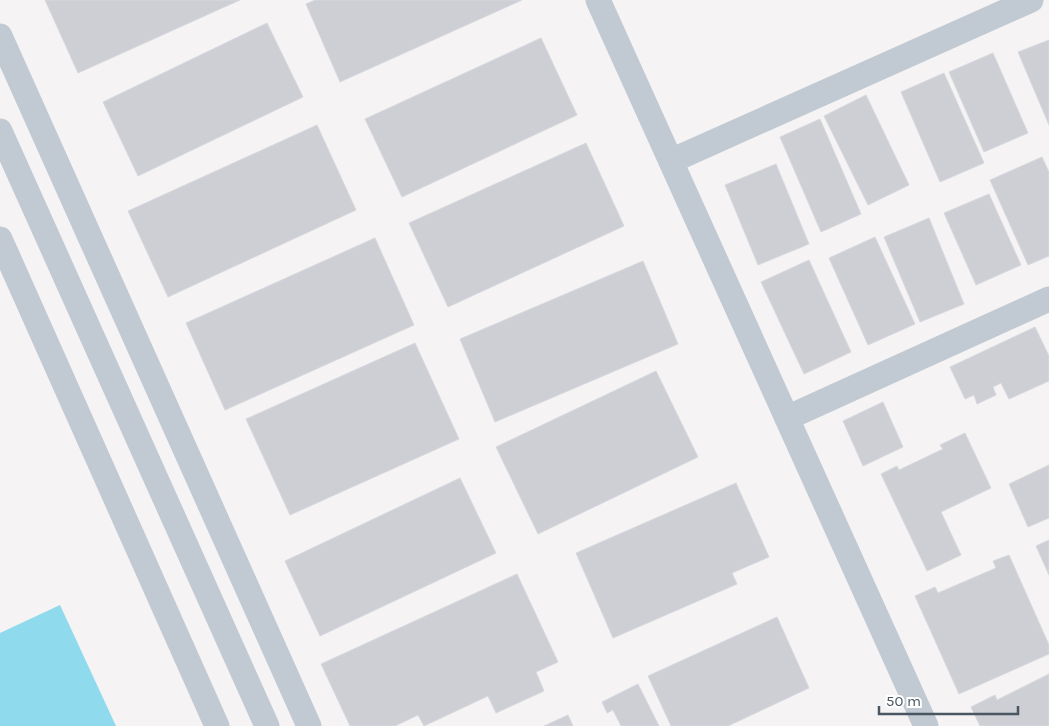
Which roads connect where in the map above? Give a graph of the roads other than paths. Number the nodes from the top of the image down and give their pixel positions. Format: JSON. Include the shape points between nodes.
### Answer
{"nodes":[{"id":1,"x":598,"y":0,"type":"edge"},
{"id":2,"x":1031,"y":0,"type":"edge"},
{"id":3,"x":0,"y":36,"type":"edge"},
{"id":4,"x":0,"y":130,"type":"edge"},
{"id":5,"x":671,"y":161,"type":"junction"},
{"id":6,"x":0,"y":239,"type":"edge"},
{"id":7,"x":1049,"y":299,"type":"edge"},
{"id":8,"x":787,"y":418,"type":"junction"},
{"id":9,"x":217,"y":726,"type":"edge"},
{"id":10,"x":267,"y":726,"type":"edge"},
{"id":11,"x":309,"y":726,"type":"edge"},
{"id":12,"x":926,"y":726,"type":"edge"}],
"edges":[{"from":1,"to":5,"type":"street"},
{"from":2,"to":5,"type":"street"},
{"from":3,"to":11,"type":"street"},
{"from":4,"to":10,"type":"street"},
{"from":5,"to":8,"type":"street"},
{"from":6,"to":9,"type":"street"},
{"from":7,"to":8,"type":"street"},
{"from":8,"to":12,"type":"street"}]}
